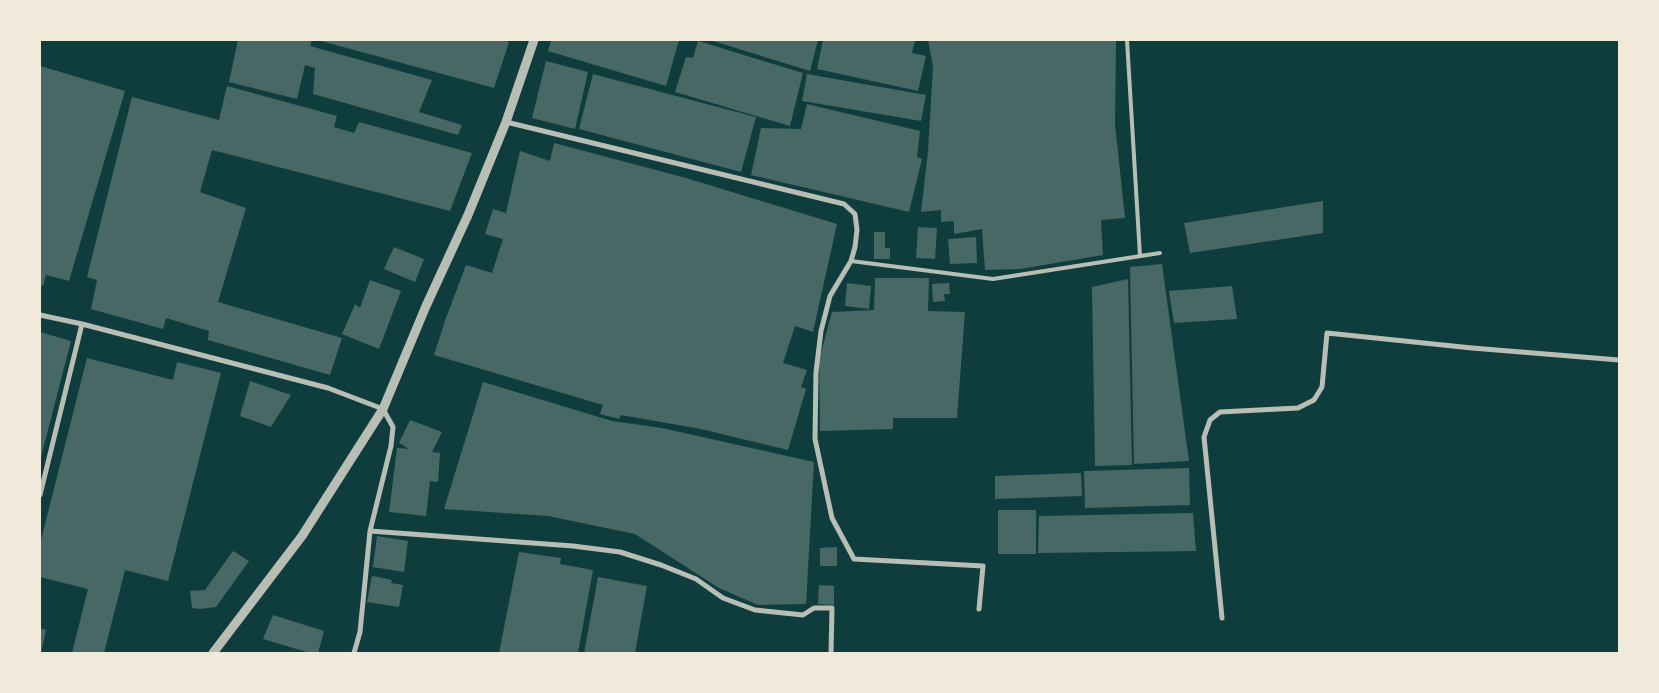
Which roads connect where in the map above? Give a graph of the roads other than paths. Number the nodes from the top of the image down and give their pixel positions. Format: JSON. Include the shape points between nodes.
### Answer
{"nodes":[{"id":1,"x":534,"y":40,"type":"edge"},
{"id":2,"x":1127,"y":40,"type":"edge"},
{"id":3,"x":506,"y":122,"type":"junction"},
{"id":4,"x":1160,"y":253,"type":"dead end"},
{"id":5,"x":1140,"y":256,"type":"junction"},
{"id":6,"x":851,"y":261,"type":"junction"},
{"id":7,"x":40,"y":315,"type":"edge"},
{"id":8,"x":82,"y":324,"type":"junction"},
{"id":9,"x":1619,"y":360,"type":"edge"},
{"id":10,"x":383,"y":409,"type":"junction"},
{"id":11,"x":40,"y":495,"type":"edge"},
{"id":12,"x":370,"y":531,"type":"junction"},
{"id":13,"x":979,"y":608,"type":"dead end"},
{"id":14,"x":1222,"y":618,"type":"dead end"},
{"id":15,"x":213,"y":653,"type":"edge"},
{"id":16,"x":354,"y":653,"type":"edge"},
{"id":17,"x":831,"y":653,"type":"edge"}],
"edges":[{"from":1,"to":3,"type":"street"},
{"from":2,"to":5,"type":"lane"},
{"from":3,"to":6,"type":"street","via":[[844,204],[855,214],[857,230]]},
{"from":3,"to":10,"type":"street"},
{"from":4,"to":5,"type":"lane"},
{"from":5,"to":6,"type":"lane","via":[[993,279]]},
{"from":6,"to":13,"type":"street","via":[[830,296],[821,331],[816,372],[815,439],[832,518],[854,559],[983,566]]},
{"from":7,"to":8,"type":"street"},
{"from":8,"to":10,"type":"street","via":[[328,388]]},
{"from":8,"to":11,"type":"street"},
{"from":9,"to":14,"type":"street","via":[[1328,333],[1322,387],[1314,400],[1298,408],[1220,412],[1210,420],[1204,437]]},
{"from":10,"to":12,"type":"street","via":[[393,427],[392,446]]},
{"from":10,"to":15,"type":"street","via":[[302,536]]},
{"from":12,"to":16,"type":"street","via":[[360,632]]},
{"from":12,"to":17,"type":"street","via":[[620,552],[696,579],[724,598],[754,610],[803,615],[814,608],[832,608]]}]}
